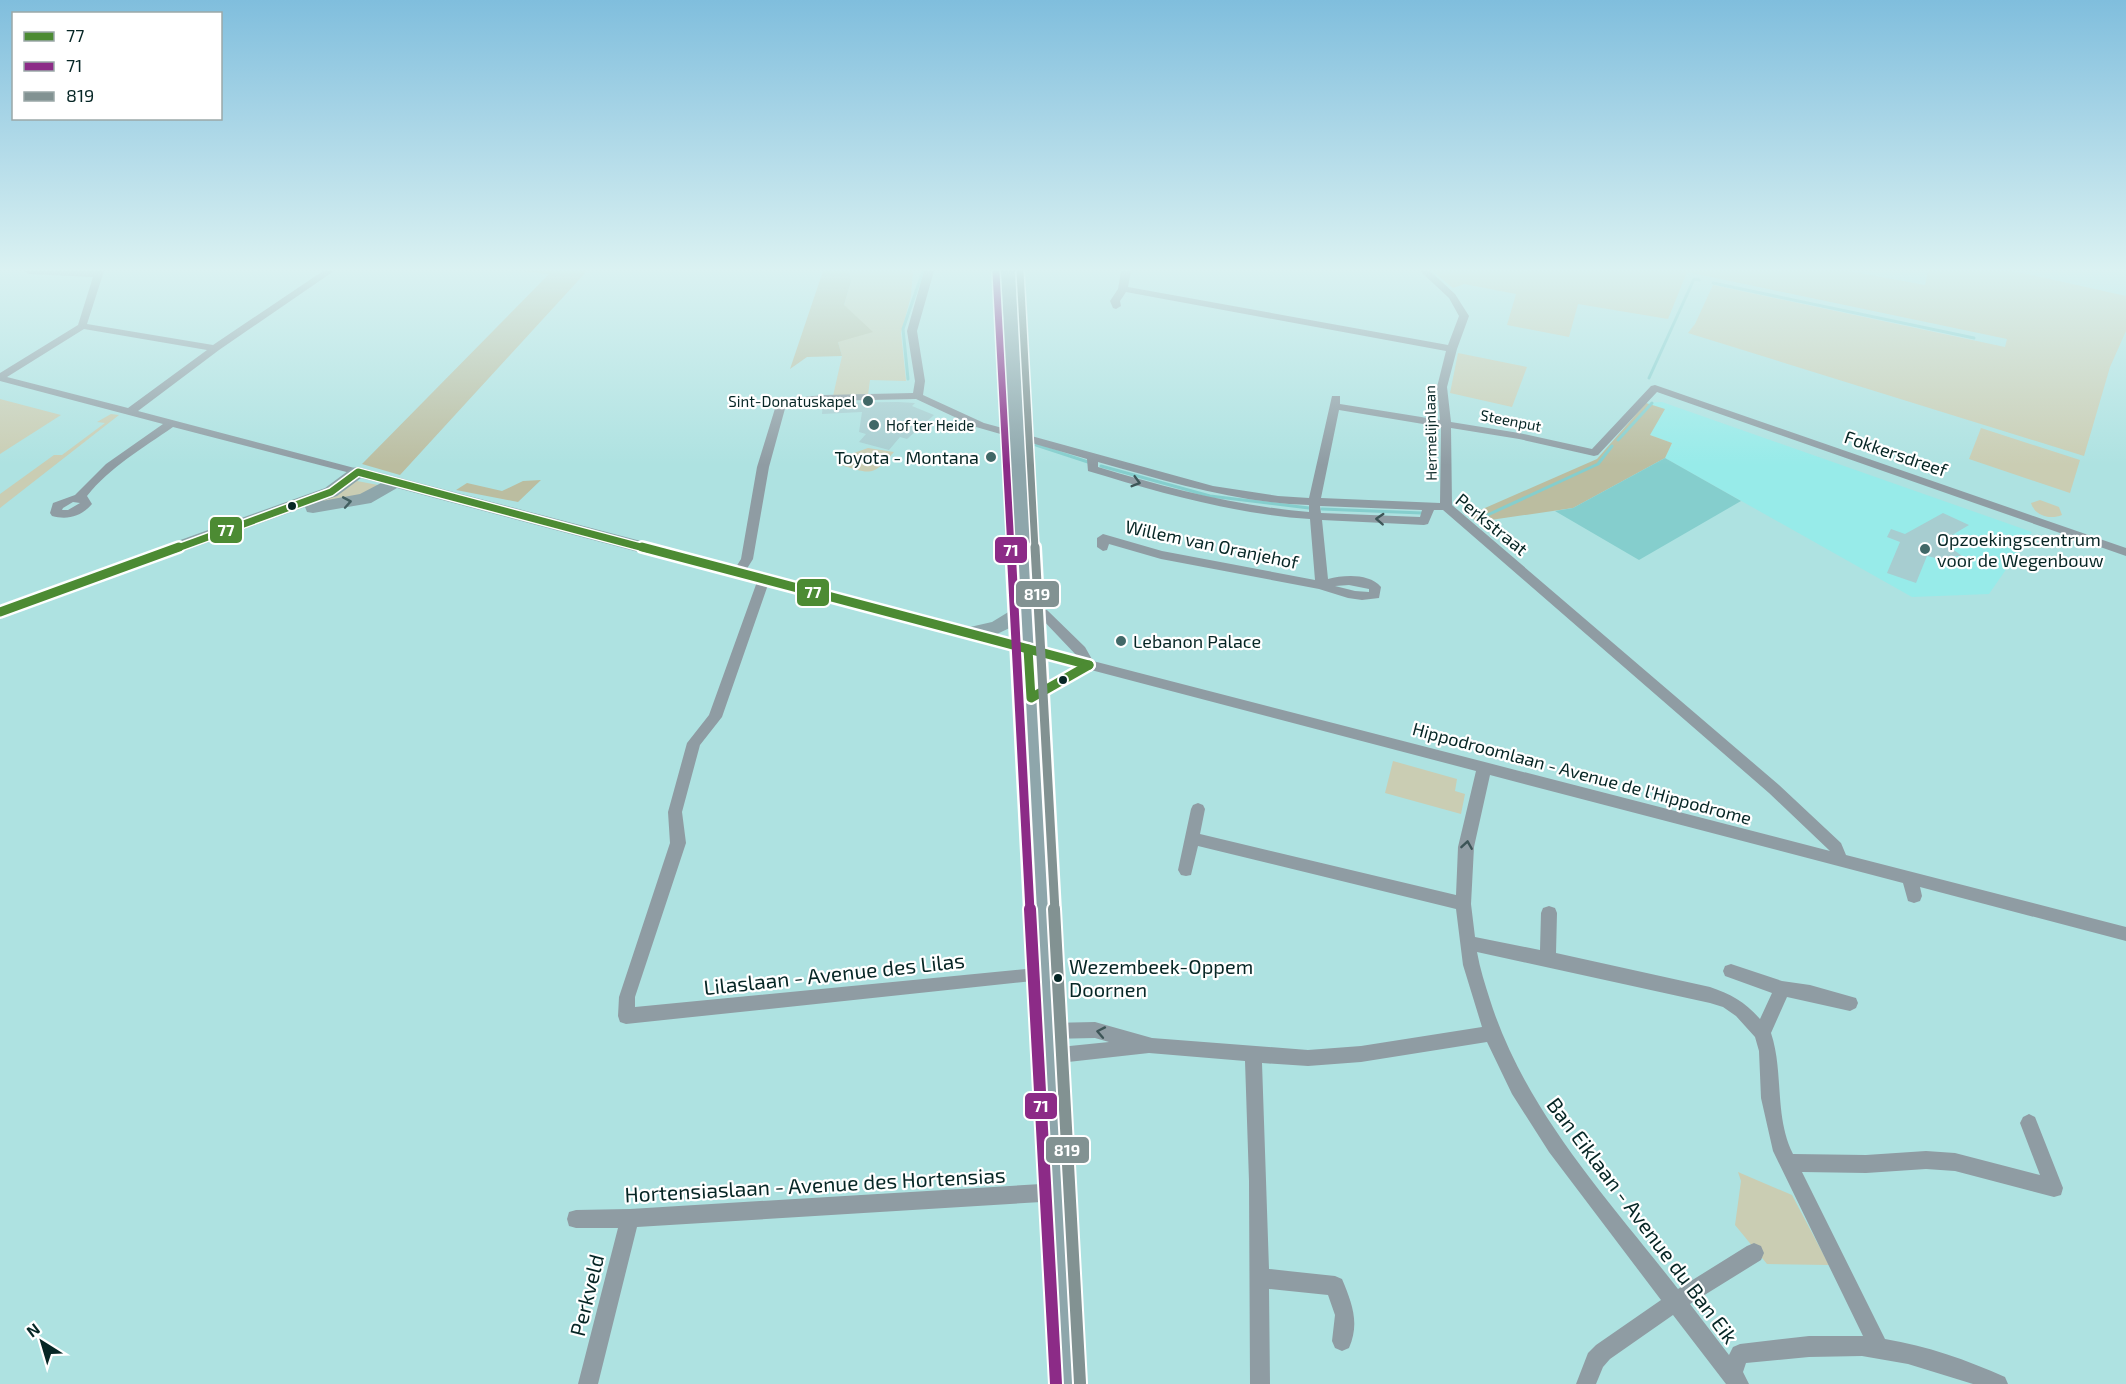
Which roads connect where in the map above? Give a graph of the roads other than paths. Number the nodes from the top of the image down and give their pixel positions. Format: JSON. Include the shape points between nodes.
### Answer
{"nodes":[{"id":1,"x":67,"y":336,"type":"edge"},
{"id":2,"x":140,"y":336,"type":"edge"},
{"id":3,"x":234,"y":336,"type":"edge"},
{"id":4,"x":913,"y":336,"type":"edge"},
{"id":5,"x":1012,"y":336,"type":"edge"},
{"id":6,"x":1378,"y":336,"type":"edge"},
{"id":7,"x":1457,"y":336,"type":"edge"},
{"id":8,"x":215,"y":348,"type":"junction"},
{"id":9,"x":1452,"y":349,"type":"junction"},
{"id":10,"x":0,"y":378,"type":"edge"},
{"id":11,"x":1655,"y":388,"type":"joint"},
{"id":12,"x":918,"y":396,"type":"junction"},
{"id":13,"x":130,"y":412,"type":"junction"},
{"id":14,"x":172,"y":423,"type":"junction"},
{"id":15,"x":1446,"y":424,"type":"junction"},
{"id":16,"x":1017,"y":435,"type":"junction"},
{"id":17,"x":1093,"y":457,"type":"junction"},
{"id":18,"x":358,"y":472,"type":"junction"},
{"id":19,"x":395,"y":482,"type":"junction"},
{"id":20,"x":79,"y":498,"type":"dead end"},
{"id":21,"x":1314,"y":502,"type":"junction"},
{"id":22,"x":1446,"y":506,"type":"junction"},
{"id":23,"x":1429,"y":507,"type":"junction"},
{"id":24,"x":269,"y":516,"type":"junction"},
{"id":25,"x":1315,"y":516,"type":"junction"},
{"id":26,"x":1103,"y":547,"type":"dead end"},
{"id":27,"x":2126,"y":552,"type":"edge"},
{"id":28,"x":739,"y":573,"type":"junction"},
{"id":29,"x":764,"y":579,"type":"junction"},
{"id":30,"x":1024,"y":594,"type":"junction"},
{"id":31,"x":0,"y":612,"type":"edge"},
{"id":32,"x":1043,"y":613,"type":"dead end"},
{"id":33,"x":970,"y":633,"type":"junction"},
{"id":34,"x":1028,"y":649,"type":"junction"},
{"id":35,"x":1089,"y":665,"type":"junction"},
{"id":36,"x":1031,"y":698,"type":"junction"},
{"id":37,"x":1484,"y":768,"type":"junction"},
{"id":38,"x":1198,"y":809,"type":"dead end"},
{"id":39,"x":1194,"y":839,"type":"junction"},
{"id":40,"x":1840,"y":860,"type":"junction"},
{"id":41,"x":1186,"y":870,"type":"dead end"},
{"id":42,"x":1910,"y":879,"type":"junction"},
{"id":43,"x":1914,"y":896,"type":"dead end"},
{"id":44,"x":1463,"y":904,"type":"junction"},
{"id":45,"x":1549,"y":913,"type":"dead end"},
{"id":46,"x":2126,"y":934,"type":"edge"},
{"id":47,"x":1467,"y":943,"type":"junction"},
{"id":48,"x":1548,"y":958,"type":"junction"},
{"id":49,"x":1731,"y":971,"type":"dead end"},
{"id":50,"x":1046,"y":974,"type":"junction"},
{"id":51,"x":1782,"y":989,"type":"junction"},
{"id":52,"x":1850,"y":1003,"type":"dead end"},
{"id":53,"x":1049,"y":1031,"type":"junction"},
{"id":54,"x":1492,"y":1033,"type":"junction"},
{"id":55,"x":1762,"y":1033,"type":"junction"},
{"id":56,"x":1152,"y":1046,"type":"junction"},
{"id":57,"x":1253,"y":1054,"type":"junction"},
{"id":58,"x":1050,"y":1056,"type":"junction"},
{"id":59,"x":2029,"y":1124,"type":"dead end"},
{"id":60,"x":1788,"y":1163,"type":"junction"},
{"id":61,"x":1058,"y":1192,"type":"junction"},
{"id":62,"x":630,"y":1218,"type":"junction"},
{"id":63,"x":576,"y":1219,"type":"dead end"},
{"id":64,"x":1754,"y":1253,"type":"dead end"},
{"id":65,"x":1258,"y":1278,"type":"junction"},
{"id":66,"x":1675,"y":1302,"type":"junction"},
{"id":67,"x":1342,"y":1341,"type":"dead end"},
{"id":68,"x":1879,"y":1348,"type":"junction"},
{"id":69,"x":1735,"y":1380,"type":"edge"},
{"id":70,"x":588,"y":1384,"type":"edge"},
{"id":71,"x":1068,"y":1384,"type":"edge"},
{"id":72,"x":1260,"y":1384,"type":"edge"},
{"id":73,"x":1586,"y":1384,"type":"edge"},
{"id":74,"x":1998,"y":1384,"type":"edge"}],
"edges":[{"from":1,"to":10,"type":"street"},
{"from":2,"to":8,"type":"street"},
{"from":3,"to":8,"type":"street"},
{"from":4,"to":12,"type":"street","via":[[920,381]]},
{"from":5,"to":16,"type":"main road"},
{"from":6,"to":9,"type":"street"},
{"from":7,"to":9,"type":"street","name":"Hermelijnlaan"},
{"from":8,"to":13,"type":"street"},
{"from":9,"to":15,"type":"street","name":"Hermelijnlaan","via":[[1442,387]]},
{"from":10,"to":13,"type":"street"},
{"from":11,"to":15,"type":"street","name":"Steenput","via":[[1594,453]]},
{"from":11,"to":27,"type":"street","name":"Fokkersdreef"},
{"from":12,"to":16,"type":"street","name":"Perkstraat","via":[[975,423]]},
{"from":12,"to":28,"type":"street","via":[[782,402],[763,467],[747,559]]},
{"from":13,"to":14,"type":"street"},
{"from":14,"to":18,"type":"street"},
{"from":14,"to":20,"type":"street","via":[[115,463],[89,484]]},
{"from":15,"to":21,"type":"street","name":"Steenput","via":[[1335,402]]},
{"from":15,"to":22,"type":"street","name":"Hermelijnlaan"},
{"from":16,"to":17,"type":"street","name":"Perkstraat"},
{"from":16,"to":30,"type":"main road"},
{"from":17,"to":21,"type":"street","name":"Perkstraat","via":[[1212,490]]},
{"from":17,"to":25,"type":"street","one_way":true,"via":[[1092,469],[1167,491],[1257,510]]},
{"from":18,"to":19,"type":"main road"},
{"from":18,"to":24,"type":"main road","via":[[334,491]]},
{"from":24,"to":19,"type":"main road","one_way":true,"via":[[365,499]]},
{"from":19,"to":28,"type":"main road"},
{"from":21,"to":23,"type":"street","name":"Perkstraat"},
{"from":21,"to":25,"type":"street","name":"Willem van Oranjehof"},
{"from":22,"to":23,"type":"street","name":"Perkstraat"},
{"from":22,"to":40,"type":"street","name":"Perkstraat","via":[[1782,797],[1836,847]]},
{"from":23,"to":25,"type":"street","one_way":true,"via":[[1424,521]]},
{"from":24,"to":31,"type":"main road"},
{"from":25,"to":26,"type":"street","name":"Willem van Oranjehof","via":[[1322,585],[1161,555],[1103,538]]},
{"from":28,"to":29,"type":"main road"},
{"from":29,"to":33,"type":"main road"},
{"from":29,"to":50,"type":"street","name":"Lilaslaan - Avenue des Lilas","via":[[715,717],[694,743],[675,812],[678,843],[627,997],[626,1016]]},
{"from":30,"to":33,"type":"main road","via":[[1022,608],[1015,616],[987,631]]},
{"from":30,"to":34,"type":"main road"},
{"from":32,"to":35,"type":"street"},
{"from":33,"to":34,"type":"main road"},
{"from":34,"to":35,"type":"street","name":"Hippodroomlaan - Avenue de l'Hippodrome"},
{"from":34,"to":36,"type":"main road"},
{"from":35,"to":36,"type":"street"},
{"from":35,"to":37,"type":"street","name":"Hippodroomlaan - Avenue de l'Hippodrome"},
{"from":36,"to":50,"type":"main road"},
{"from":37,"to":40,"type":"street","name":"Hippodroomlaan - Avenue de l'Hippodrome"},
{"from":44,"to":37,"type":"street","name":"Ban Eiklaan - Avenue du Ban Eik","one_way":true,"via":[[1466,847]]},
{"from":38,"to":39,"type":"street"},
{"from":39,"to":41,"type":"street"},
{"from":39,"to":44,"type":"street"},
{"from":40,"to":42,"type":"street","name":"Hippodroomlaan - Avenue de l'Hippodrome"},
{"from":42,"to":43,"type":"street"},
{"from":42,"to":46,"type":"street","name":"Hippodroomlaan - Avenue de l'Hippodrome"},
{"from":44,"to":47,"type":"street","name":"Ban Eiklaan - Avenue du Ban Eik"},
{"from":45,"to":48,"type":"street"},
{"from":47,"to":48,"type":"street"},
{"from":47,"to":54,"type":"street","name":"Ban Eiklaan - Avenue du Ban Eik"},
{"from":48,"to":55,"type":"street","via":[[1710,994],[1742,1011]]},
{"from":49,"to":51,"type":"street"},
{"from":50,"to":53,"type":"main road"},
{"from":51,"to":52,"type":"street"},
{"from":51,"to":55,"type":"street"},
{"from":56,"to":53,"type":"street","one_way":true,"via":[[1095,1030]]},
{"from":53,"to":58,"type":"main road"},
{"from":54,"to":57,"type":"street","via":[[1360,1054],[1308,1058]]},
{"from":54,"to":66,"type":"street","name":"Ban Eiklaan - Avenue du Ban Eik","via":[[1518,1088],[1555,1146]]},
{"from":55,"to":60,"type":"street","via":[[1768,1051],[1775,1129]]},
{"from":56,"to":57,"type":"street"},
{"from":56,"to":58,"type":"street"},
{"from":57,"to":65,"type":"street"},
{"from":58,"to":61,"type":"main road"},
{"from":59,"to":60,"type":"street","via":[[2054,1188],[1955,1162]]},
{"from":60,"to":68,"type":"street"},
{"from":61,"to":62,"type":"street","name":"Hortensiaslaan - Avenue des Hortensias"},
{"from":61,"to":71,"type":"main road"},
{"from":62,"to":63,"type":"street","name":"Hortensiaslaan - Avenue des Hortensias"},
{"from":62,"to":70,"type":"street","name":"Perkveld"},
{"from":64,"to":66,"type":"street"},
{"from":65,"to":67,"type":"street","via":[[1335,1286],[1345,1315]]},
{"from":65,"to":72,"type":"street"},
{"from":66,"to":69,"type":"street","name":"Ban Eiklaan - Avenue du Ban Eik"},
{"from":66,"to":73,"type":"street","via":[[1603,1352],[1595,1360]]},
{"from":68,"to":69,"type":"street","via":[[1826,1345],[1740,1354]]},
{"from":68,"to":74,"type":"street","via":[[1970,1371]]}]}
